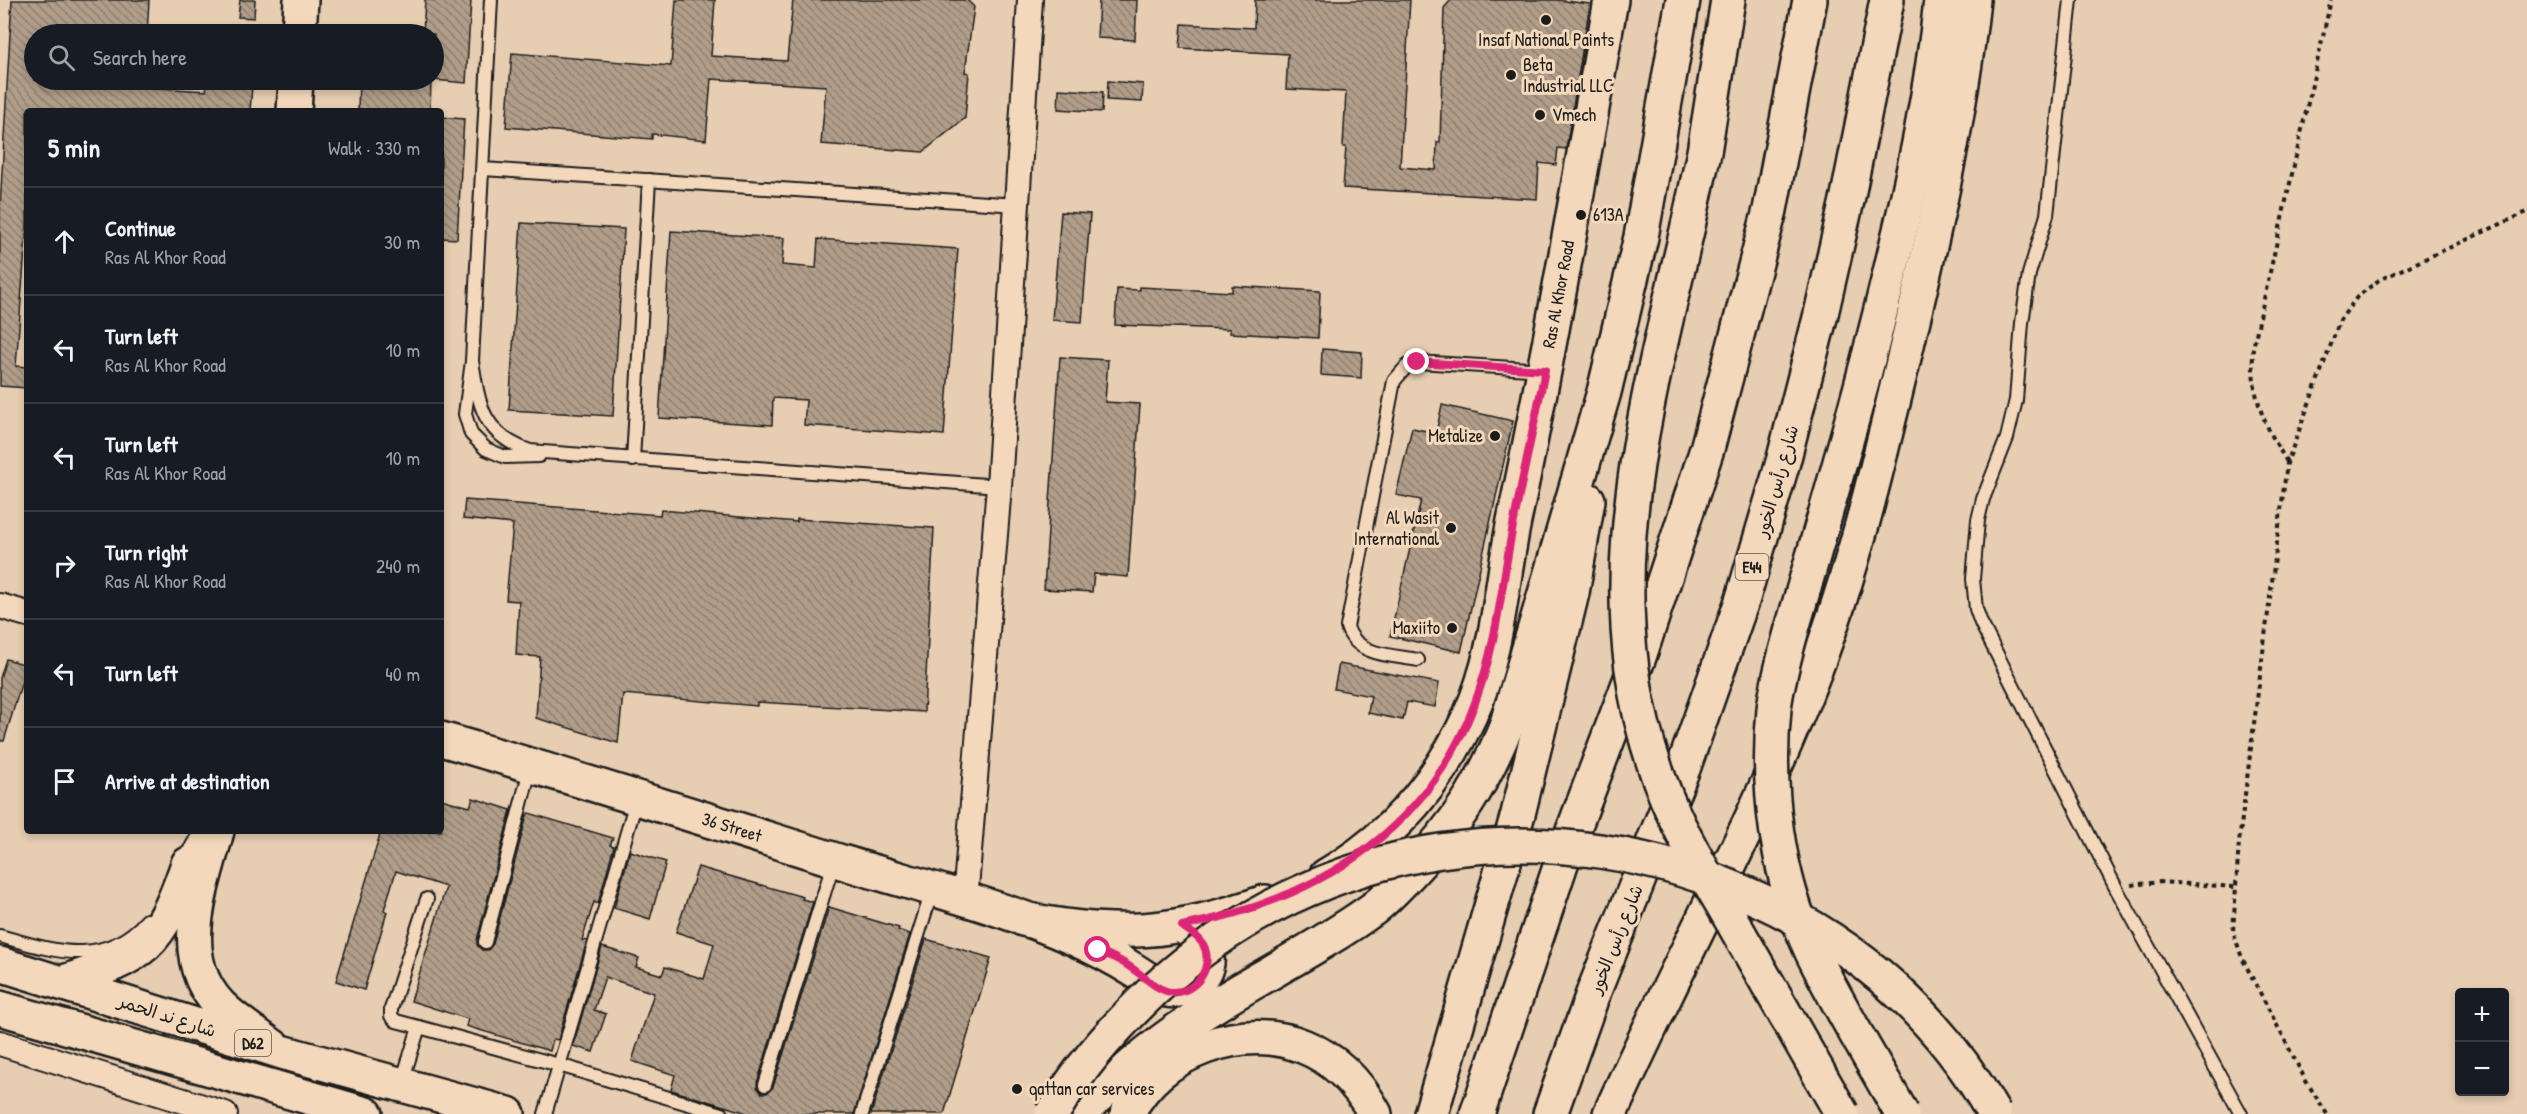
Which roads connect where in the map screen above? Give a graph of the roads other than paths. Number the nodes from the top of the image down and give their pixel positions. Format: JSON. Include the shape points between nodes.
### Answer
{"nodes":[{"id":1,"x":301,"y":0,"type":"edge"},
{"id":2,"x":491,"y":0,"type":"edge"},
{"id":3,"x":1030,"y":0,"type":"edge"},
{"id":4,"x":1611,"y":0,"type":"edge"},
{"id":5,"x":1683,"y":0,"type":"edge"},
{"id":6,"x":1728,"y":0,"type":"edge"},
{"id":7,"x":1810,"y":0,"type":"edge"},
{"id":8,"x":1887,"y":0,"type":"edge"},
{"id":9,"x":1941,"y":0,"type":"edge"},
{"id":10,"x":1973,"y":0,"type":"edge"},
{"id":11,"x":2071,"y":0,"type":"edge"},
{"id":12,"x":300,"y":24,"type":"edge"},
{"id":13,"x":295,"y":90,"type":"edge"},
{"id":14,"x":294,"y":108,"type":"edge"},
{"id":15,"x":483,"y":169,"type":"junction"},
{"id":16,"x":649,"y":180,"type":"junction"},
{"id":17,"x":1017,"y":205,"type":"junction"},
{"id":18,"x":472,"y":361,"type":"junction"},
{"id":19,"x":1545,"y":370,"type":"junction"},
{"id":20,"x":1604,"y":392,"type":"junction"},
{"id":21,"x":556,"y":454,"type":"junction"},
{"id":22,"x":633,"y":460,"type":"junction"},
{"id":23,"x":999,"y":486,"type":"junction"},
{"id":24,"x":0,"y":606,"type":"edge"},
{"id":25,"x":24,"y":613,"type":"edge"},
{"id":26,"x":1418,"y":660,"type":"dead end"},
{"id":27,"x":444,"y":741,"type":"edge"},
{"id":28,"x":532,"y":765,"type":"junction"},
{"id":29,"x":637,"y":798,"type":"junction"},
{"id":30,"x":204,"y":834,"type":"edge"},
{"id":31,"x":205,"y":834,"type":"edge"},
{"id":32,"x":205,"y":834,"type":"edge"},
{"id":33,"x":834,"y":860,"type":"junction"},
{"id":34,"x":932,"y":890,"type":"junction"},
{"id":35,"x":428,"y":899,"type":"dead end"},
{"id":36,"x":965,"y":900,"type":"junction"},
{"id":37,"x":1023,"y":919,"type":"junction"},
{"id":38,"x":1182,"y":926,"type":"junction"},
{"id":39,"x":0,"y":936,"type":"edge"},
{"id":40,"x":485,"y":942,"type":"dead end"},
{"id":41,"x":0,"y":964,"type":"edge"},
{"id":42,"x":64,"y":982,"type":"junction"},
{"id":43,"x":0,"y":1008,"type":"edge"},
{"id":44,"x":419,"y":1027,"type":"junction"},
{"id":45,"x":0,"y":1043,"type":"edge"},
{"id":46,"x":282,"y":1052,"type":"junction"},
{"id":47,"x":559,"y":1065,"type":"junction"},
{"id":48,"x":765,"y":1085,"type":"dead end"},
{"id":49,"x":400,"y":1086,"type":"junction"},
{"id":50,"x":225,"y":1114,"type":"edge"},
{"id":51,"x":366,"y":1114,"type":"edge"},
{"id":52,"x":508,"y":1114,"type":"edge"},
{"id":53,"x":545,"y":1114,"type":"edge"},
{"id":54,"x":722,"y":1114,"type":"edge"},
{"id":55,"x":862,"y":1114,"type":"edge"},
{"id":56,"x":1052,"y":1114,"type":"edge"},
{"id":57,"x":1078,"y":1114,"type":"edge"},
{"id":58,"x":1127,"y":1114,"type":"edge"},
{"id":59,"x":1375,"y":1114,"type":"edge"},
{"id":60,"x":1431,"y":1114,"type":"edge"},
{"id":61,"x":1477,"y":1114,"type":"edge"},
{"id":62,"x":1550,"y":1114,"type":"edge"},
{"id":63,"x":1610,"y":1114,"type":"edge"},
{"id":64,"x":1842,"y":1114,"type":"edge"},
{"id":65,"x":1902,"y":1114,"type":"edge"},
{"id":66,"x":1994,"y":1114,"type":"edge"},
{"id":67,"x":2241,"y":1114,"type":"edge"}],
"edges":[{"from":1,"to":12,"type":"main road"},
{"from":2,"to":15,"type":"lane"},
{"from":3,"to":17,"type":"street"},
{"from":4,"to":19,"type":"main road","name":"Ras Al Khor Road"},
{"from":5,"to":20,"type":"main road","via":[[1645,214]]},
{"from":6,"to":64,"type":"main road","bridge":true,"via":[[1704,152],[1640,438],[1627,550],[1632,672],[1646,736],[1667,798],[1695,857]]},
{"from":7,"to":61,"type":"main road","via":[[1770,210],[1707,449],[1646,636],[1561,863]]},
{"from":8,"to":62,"type":"main road","name":"شارع رأس الخور","number":"E44","via":[[1821,314],[1784,462],[1743,598],[1684,766]]},
{"from":9,"to":65,"type":"main road","bridge":true,"via":[[1923,126],[1906,207],[1866,373],[1792,629],[1776,698],[1772,742],[1774,813],[1787,882],[1806,937]]},
{"from":10,"to":63,"type":"main road","via":[[1955,129],[1934,234],[1874,482],[1837,608],[1783,749]]},
{"from":11,"to":67,"type":"lane","via":[[2048,215],[2029,274],[2012,419],[1978,520],[1973,594],[1981,622],[2117,890]]},
{"from":13,"to":14,"type":"main road"},
{"from":15,"to":16,"type":"lane"},
{"from":15,"to":18,"type":"lane"},
{"from":16,"to":17,"type":"lane"},
{"from":16,"to":22,"type":"lane"},
{"from":17,"to":23,"type":"street"},
{"from":18,"to":21,"type":"lane","via":[[480,406],[499,435],[530,451]]},
{"from":18,"to":21,"type":"lane","via":[[465,414],[471,434],[486,449],[505,458]]},
{"from":19,"to":26,"type":"lane","via":[[1417,362],[1407,366],[1394,381],[1347,627],[1358,646]]},
{"from":19,"to":38,"type":"main road","name":"Ras Al Khor Road","via":[[1491,652],[1471,713],[1440,769],[1383,838],[1341,868],[1268,902]]},
{"from":20,"to":57,"type":"main road","via":[[1506,727],[1490,766],[1465,808],[1426,857],[1375,907],[1182,1026]]},
{"from":20,"to":60,"type":"main road","via":[[1582,545],[1557,656],[1518,814]]},
{"from":21,"to":22,"type":"lane"},
{"from":22,"to":23,"type":"lane"},
{"from":23,"to":36,"type":"street"},
{"from":24,"to":25,"type":"street"},
{"from":27,"to":28,"type":"main road","name":"36 Street"},
{"from":28,"to":29,"type":"main road","name":"36 Street"},
{"from":28,"to":40,"type":"lane"},
{"from":29,"to":33,"type":"main road","name":"36 Street"},
{"from":29,"to":47,"type":"lane"},
{"from":30,"to":39,"type":"lane","via":[[156,907],[131,935],[119,942],[72,953]]},
{"from":31,"to":42,"type":"main road","via":[[171,912],[148,944],[115,965]]},
{"from":32,"to":46,"type":"main road","via":[[193,927],[200,973],[226,1012]]},
{"from":33,"to":34,"type":"main road","name":"36 Street"},
{"from":33,"to":48,"type":"lane"},
{"from":34,"to":36,"type":"main road","name":"36 Street"},
{"from":34,"to":55,"type":"lane"},
{"from":35,"to":44,"type":"lane","via":[[391,1016]]},
{"from":36,"to":37,"type":"main road","name":"36 Street"},
{"from":37,"to":38,"type":"main road","name":"Ras Al Khor Road","via":[[1095,931]]},
{"from":37,"to":38,"type":"main road","via":[[1105,953],[1169,992],[1187,990],[1201,978],[1207,961],[1203,943]]},
{"from":41,"to":42,"type":"main road","name":"شارع ند الحمر","number":"D62"},
{"from":42,"to":46,"type":"main road","name":"شارع ند الحمر","number":"D62"},
{"from":43,"to":51,"type":"main road","name":"شارع ند الحمر","number":"D62"},
{"from":44,"to":47,"type":"lane"},
{"from":44,"to":49,"type":"lane"},
{"from":45,"to":50,"type":"street"},
{"from":46,"to":49,"type":"main road","name":"شارع ند الحمر","number":"D62"},
{"from":47,"to":53,"type":"lane"},
{"from":47,"to":54,"type":"lane"},
{"from":49,"to":52,"type":"main road","name":"شارع ند الحمر","number":"D62"},
{"from":56,"to":66,"type":"main road","bridge":true,"via":[[1094,1054],[1140,1004],[1200,951],[1268,908],[1325,882],[1390,861],[1462,848],[1536,844],[1610,851],[1690,871],[1766,903],[1818,931],[1858,957],[1912,1004],[1953,1051]]},
{"from":58,"to":59,"type":"main road","via":[[1155,1074],[1172,1062],[1227,1040],[1258,1036],[1302,1046],[1332,1062],[1356,1084]]}]}
